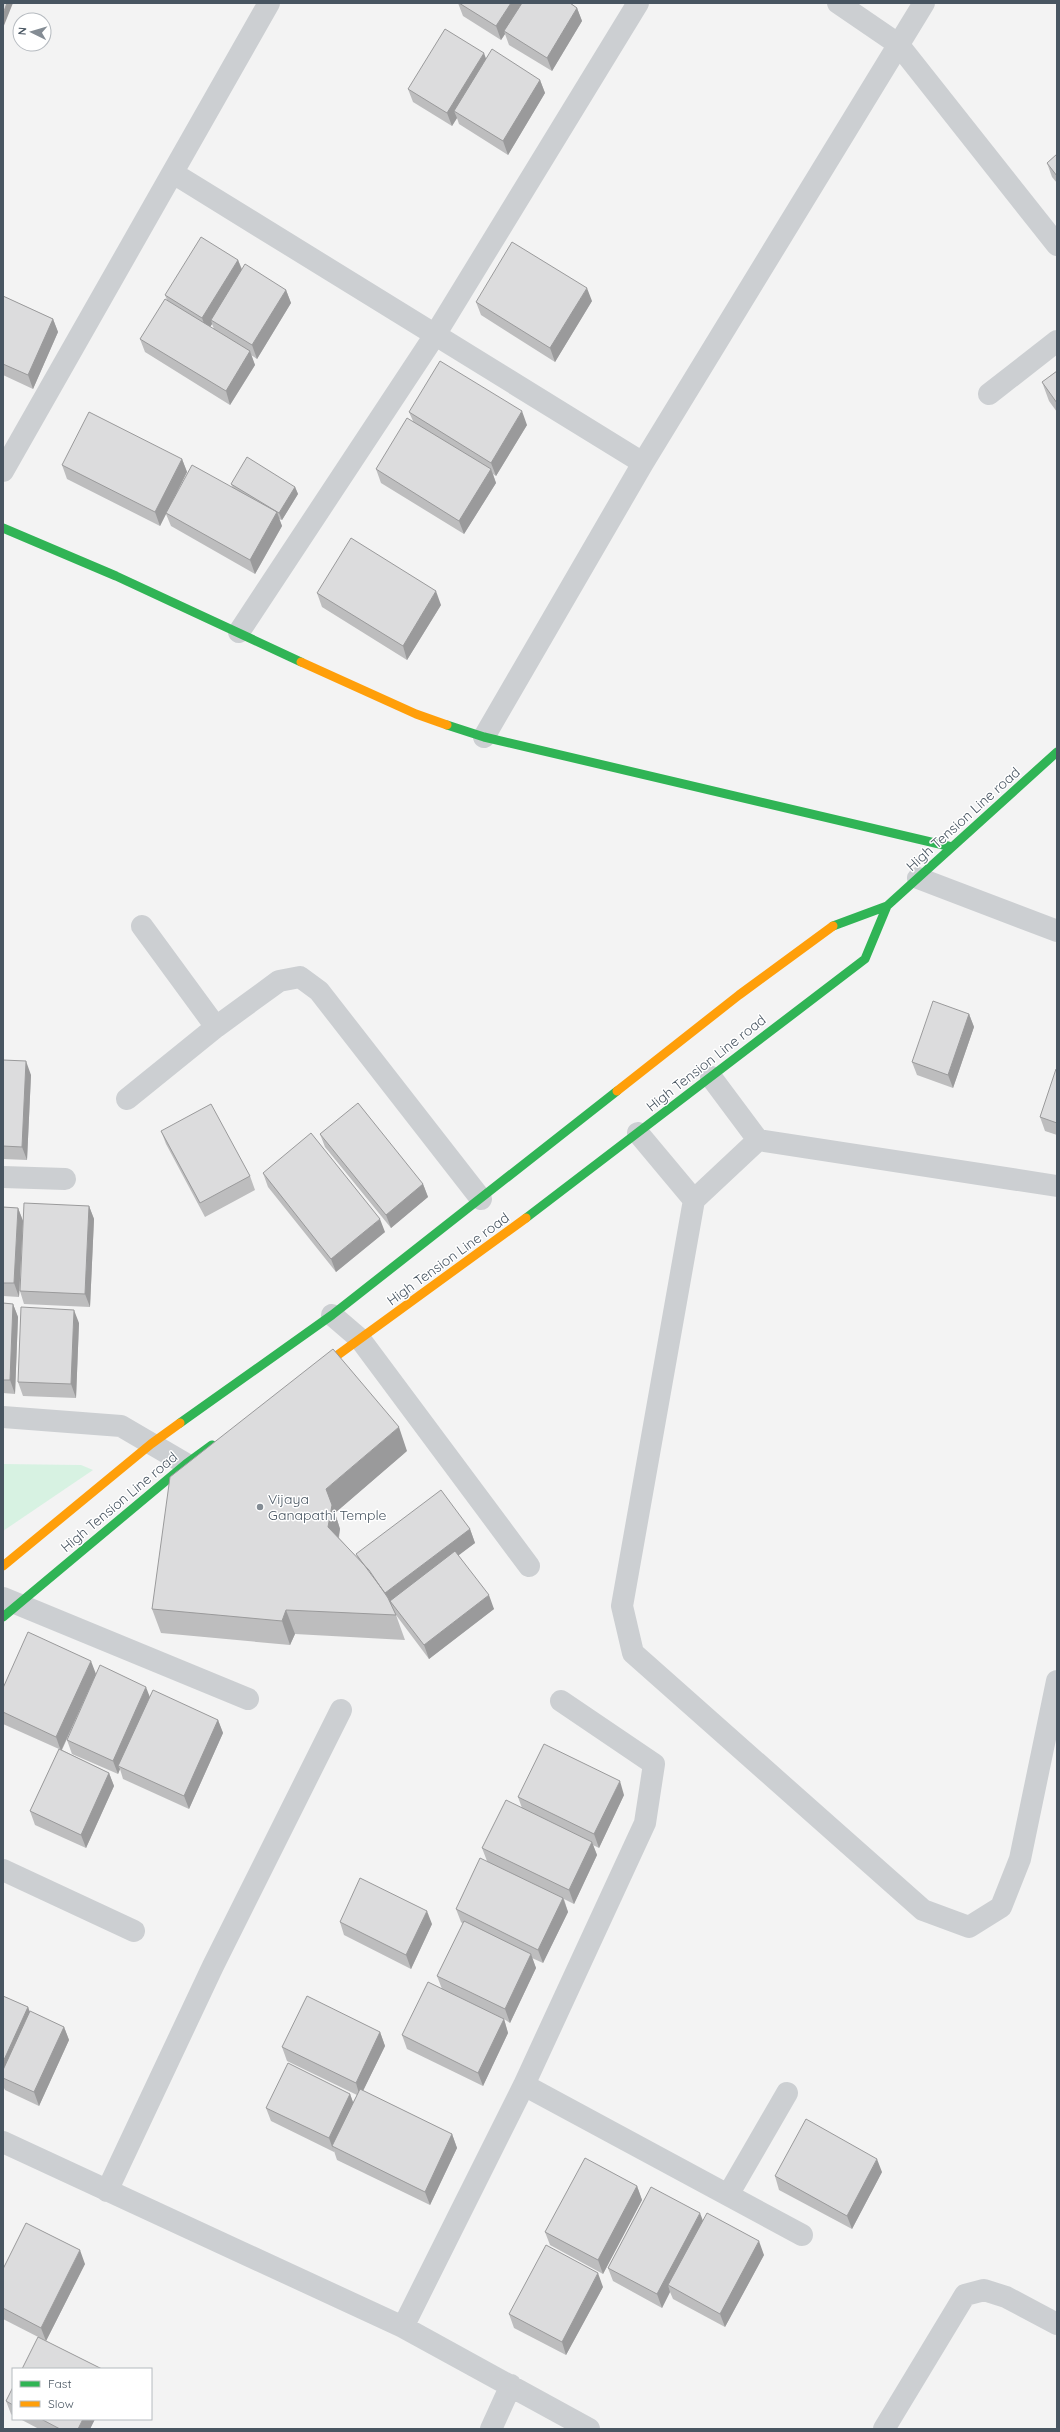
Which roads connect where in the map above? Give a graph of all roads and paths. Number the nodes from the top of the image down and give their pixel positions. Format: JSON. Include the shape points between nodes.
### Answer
{"nodes":[{"id":1,"x":269,"y":3,"type":"edge"},
{"id":2,"x":638,"y":3,"type":"edge"},
{"id":3,"x":838,"y":3,"type":"edge"},
{"id":4,"x":924,"y":3,"type":"edge"},
{"id":5,"x":898,"y":44,"type":"junction"},
{"id":6,"x":173,"y":173,"type":"junction"},
{"id":7,"x":1057,"y":245,"type":"edge"},
{"id":8,"x":435,"y":336,"type":"junction"},
{"id":9,"x":1057,"y":341,"type":"edge"},
{"id":10,"x":989,"y":394,"type":"dead end"},
{"id":11,"x":643,"y":463,"type":"junction"},
{"id":12,"x":3,"y":471,"type":"edge"},
{"id":13,"x":3,"y":528,"type":"edge"},
{"id":14,"x":239,"y":632,"type":"junction"},
{"id":15,"x":484,"y":737,"type":"junction"},
{"id":16,"x":1057,"y":752,"type":"edge"},
{"id":17,"x":952,"y":847,"type":"junction"},
{"id":18,"x":918,"y":878,"type":"junction"},
{"id":19,"x":887,"y":906,"type":"junction"},
{"id":20,"x":142,"y":926,"type":"dead end"},
{"id":21,"x":1057,"y":931,"type":"edge"},
{"id":22,"x":216,"y":1027,"type":"junction"},
{"id":23,"x":711,"y":1077,"type":"junction"},
{"id":24,"x":127,"y":1100,"type":"dead end"},
{"id":25,"x":638,"y":1133,"type":"junction"},
{"id":26,"x":758,"y":1140,"type":"junction"},
{"id":27,"x":3,"y":1177,"type":"edge"},
{"id":28,"x":65,"y":1180,"type":"dead end"},
{"id":29,"x":1057,"y":1186,"type":"edge"},
{"id":30,"x":481,"y":1199,"type":"junction"},
{"id":31,"x":694,"y":1200,"type":"junction"},
{"id":32,"x":332,"y":1315,"type":"junction"},
{"id":33,"x":360,"y":1339,"type":"junction"},
{"id":34,"x":302,"y":1380,"type":"edge"},
{"id":35,"x":3,"y":1417,"type":"edge"},
{"id":36,"x":219,"y":1441,"type":"edge"},
{"id":37,"x":150,"y":1444,"type":"junction"},
{"id":38,"x":186,"y":1464,"type":"junction"},
{"id":39,"x":3,"y":1566,"type":"edge"},
{"id":40,"x":529,"y":1566,"type":"dead end"},
{"id":41,"x":8,"y":1607,"type":"edge"},
{"id":42,"x":1057,"y":1681,"type":"edge"},
{"id":43,"x":248,"y":1699,"type":"dead end"},
{"id":44,"x":561,"y":1701,"type":"dead end"},
{"id":45,"x":341,"y":1710,"type":"dead end"},
{"id":46,"x":3,"y":1870,"type":"edge"},
{"id":47,"x":134,"y":1930,"type":"dead end"},
{"id":48,"x":524,"y":2085,"type":"junction"},
{"id":49,"x":787,"y":2093,"type":"dead end"},
{"id":50,"x":3,"y":2142,"type":"edge"},
{"id":51,"x":107,"y":2191,"type":"junction"},
{"id":52,"x":728,"y":2195,"type":"junction"},
{"id":53,"x":802,"y":2235,"type":"dead end"},
{"id":54,"x":1057,"y":2324,"type":"edge"},
{"id":55,"x":403,"y":2326,"type":"junction"},
{"id":56,"x":510,"y":2385,"type":"junction"},
{"id":57,"x":491,"y":2429,"type":"edge"},
{"id":58,"x":589,"y":2429,"type":"edge"},
{"id":59,"x":884,"y":2429,"type":"edge"}],
"edges":[{"from":1,"to":6,"type":"street"},
{"from":2,"to":8,"type":"street"},
{"from":3,"to":5,"type":"street"},
{"from":4,"to":5,"type":"street"},
{"from":5,"to":7,"type":"street"},
{"from":5,"to":11,"type":"street"},
{"from":6,"to":8,"type":"street"},
{"from":6,"to":12,"type":"street"},
{"from":8,"to":11,"type":"street"},
{"from":8,"to":14,"type":"street"},
{"from":9,"to":10,"type":"street"},
{"from":11,"to":15,"type":"street"},
{"from":13,"to":14,"type":"street"},
{"from":14,"to":15,"type":"street","via":[[416,714]]},
{"from":15,"to":17,"type":"street"},
{"from":16,"to":17,"type":"street","name":"High Tension Line road"},
{"from":17,"to":18,"type":"street","name":"High Tension Line road"},
{"from":18,"to":19,"type":"street","name":"High Tension Line road"},
{"from":18,"to":21,"type":"street"},
{"from":19,"to":23,"type":"street","name":"High Tension Line road","via":[[865,959]]},
{"from":19,"to":30,"type":"street","name":"High Tension Line road","via":[[836,924],[739,995]]},
{"from":20,"to":22,"type":"street"},
{"from":22,"to":24,"type":"street"},
{"from":22,"to":30,"type":"street","via":[[279,981],[300,977],[319,992]]},
{"from":23,"to":25,"type":"street","name":"High Tension Line road"},
{"from":23,"to":26,"type":"street"},
{"from":25,"to":31,"type":"street"},
{"from":25,"to":33,"type":"street","name":"High Tension Line road","via":[[482,1252]]},
{"from":26,"to":29,"type":"street"},
{"from":26,"to":31,"type":"street"},
{"from":27,"to":28,"type":"street"},
{"from":30,"to":32,"type":"street","name":"High Tension Line road"},
{"from":31,"to":42,"type":"street","via":[[622,1606],[633,1653],[923,1910],[969,1927],[1001,1907],[1020,1859]]},
{"from":32,"to":33,"type":"street"},
{"from":32,"to":37,"type":"street","name":"High Tension Line road"},
{"from":33,"to":34,"type":"street","name":"High Tension Line road"},
{"from":33,"to":40,"type":"street"},
{"from":35,"to":37,"type":"street","via":[[121,1426]]},
{"from":36,"to":38,"type":"street","name":"High Tension Line road"},
{"from":37,"to":38,"type":"street"},
{"from":37,"to":39,"type":"street","name":"High Tension Line road"},
{"from":38,"to":41,"type":"street","name":"High Tension Line road"},
{"from":41,"to":43,"type":"street"},
{"from":44,"to":48,"type":"street","via":[[654,1764],[644,1823]]},
{"from":45,"to":51,"type":"street","via":[[213,1966]]},
{"from":46,"to":47,"type":"street"},
{"from":48,"to":52,"type":"street"},
{"from":48,"to":55,"type":"street"},
{"from":49,"to":52,"type":"street"},
{"from":50,"to":51,"type":"street"},
{"from":51,"to":55,"type":"street"},
{"from":52,"to":53,"type":"street"},
{"from":54,"to":59,"type":"street","via":[[1006,2296],[984,2290],[965,2295]]},
{"from":55,"to":56,"type":"street"},
{"from":56,"to":57,"type":"street"},
{"from":56,"to":58,"type":"street"}]}
